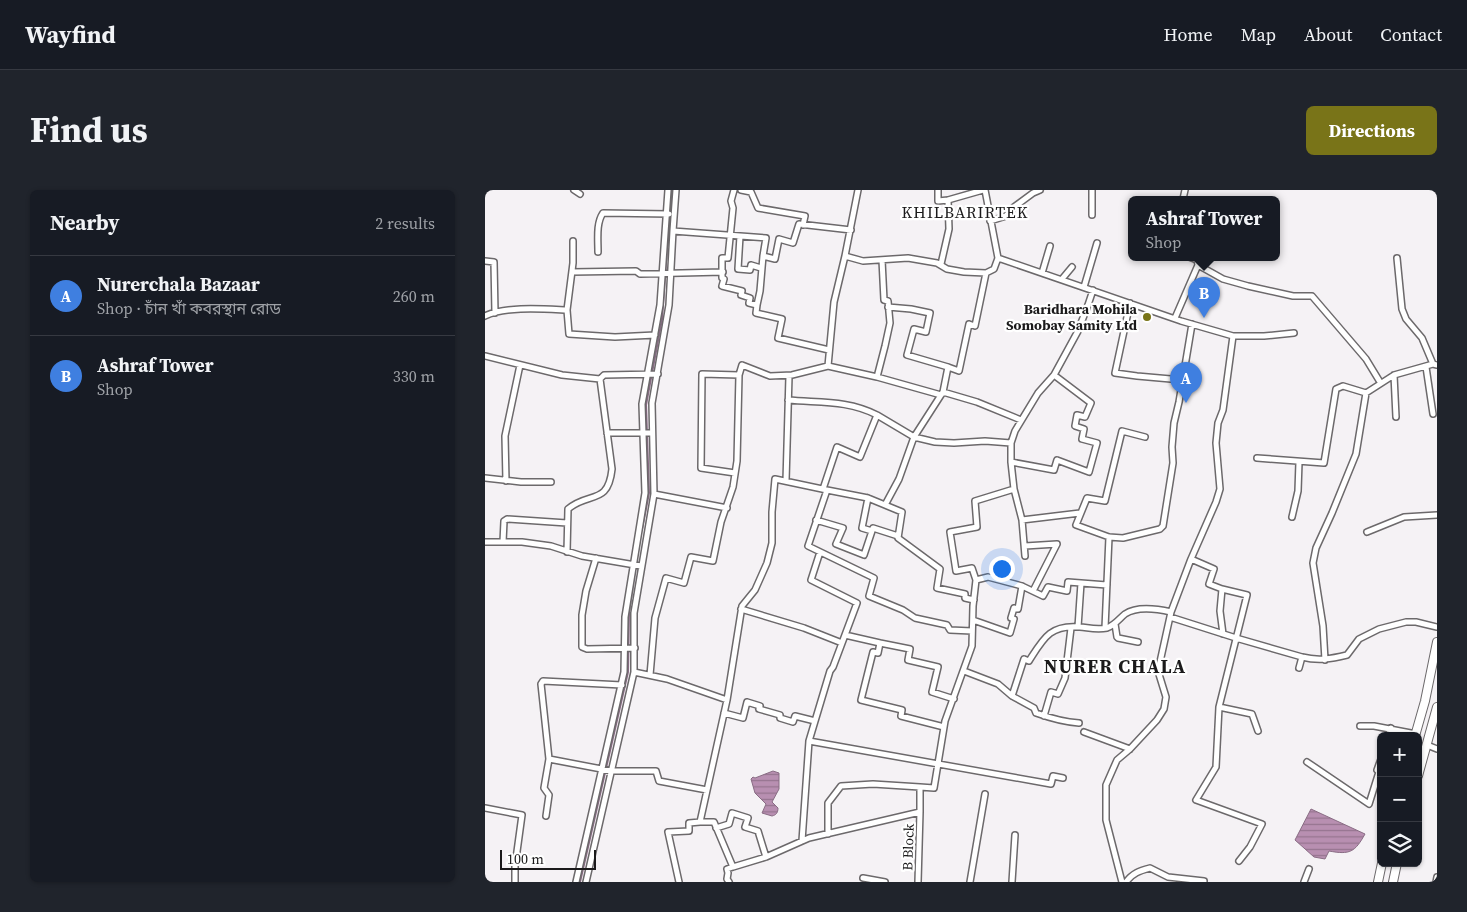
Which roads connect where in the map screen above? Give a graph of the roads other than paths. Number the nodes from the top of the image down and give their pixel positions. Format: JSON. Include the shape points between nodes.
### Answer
{"nodes":[{"id":1,"x":574,"y":190,"type":"edge"},
{"id":2,"x":668,"y":190,"type":"edge"},
{"id":3,"x":676,"y":190,"type":"edge"},
{"id":4,"x":733,"y":190,"type":"edge"},
{"id":5,"x":741,"y":190,"type":"edge"},
{"id":6,"x":857,"y":190,"type":"edge"},
{"id":7,"x":938,"y":190,"type":"edge"},
{"id":8,"x":984,"y":190,"type":"edge"},
{"id":9,"x":1040,"y":190,"type":"edge"},
{"id":10,"x":1092,"y":190,"type":"edge"},
{"id":11,"x":580,"y":194,"type":"dead end"},
{"id":12,"x":948,"y":200,"type":"junction"},
{"id":13,"x":666,"y":213,"type":"junction"},
{"id":14,"x":674,"y":214,"type":"junction"},
{"id":15,"x":1092,"y":215,"type":"dead end"},
{"id":16,"x":990,"y":221,"type":"junction"},
{"id":17,"x":803,"y":224,"type":"junction"},
{"id":18,"x":851,"y":230,"type":"junction"},
{"id":19,"x":673,"y":231,"type":"junction"},
{"id":20,"x":729,"y":235,"type":"junction"},
{"id":21,"x":740,"y":236,"type":"junction"},
{"id":22,"x":573,"y":241,"type":"dead end"},
{"id":23,"x":1097,"y":243,"type":"dead end"},
{"id":24,"x":1050,"y":246,"type":"dead end"},
{"id":25,"x":598,"y":252,"type":"dead end"},
{"id":26,"x":763,"y":256,"type":"junction"},
{"id":27,"x":845,"y":256,"type":"junction"},
{"id":28,"x":998,"y":258,"type":"junction"},
{"id":29,"x":1397,"y":258,"type":"dead end"},
{"id":30,"x":883,"y":260,"type":"junction"},
{"id":31,"x":485,"y":261,"type":"edge"},
{"id":32,"x":1197,"y":261,"type":"edge"},
{"id":33,"x":941,"y":264,"type":"junction"},
{"id":34,"x":1198,"y":265,"type":"junction"},
{"id":35,"x":1072,"y":267,"type":"dead end"},
{"id":36,"x":761,"y":268,"type":"junction"},
{"id":37,"x":572,"y":272,"type":"junction"},
{"id":38,"x":723,"y":272,"type":"junction"},
{"id":39,"x":663,"y":273,"type":"junction"},
{"id":40,"x":986,"y":273,"type":"junction"},
{"id":41,"x":1042,"y":273,"type":"junction"},
{"id":42,"x":671,"y":274,"type":"junction"},
{"id":43,"x":1062,"y":279,"type":"junction"},
{"id":44,"x":1084,"y":287,"type":"junction"},
{"id":45,"x":1093,"y":290,"type":"junction"},
{"id":46,"x":1130,"y":303,"type":"junction"},
{"id":47,"x":757,"y":305,"type":"junction"},
{"id":48,"x":888,"y":307,"type":"junction"},
{"id":49,"x":567,"y":310,"type":"junction"},
{"id":50,"x":495,"y":312,"type":"junction"},
{"id":51,"x":485,"y":316,"type":"edge"},
{"id":52,"x":1175,"y":318,"type":"junction"},
{"id":53,"x":1192,"y":324,"type":"junction"},
{"id":54,"x":1293,"y":333,"type":"dead end"},
{"id":55,"x":655,"y":335,"type":"junction"},
{"id":56,"x":1233,"y":336,"type":"junction"},
{"id":57,"x":829,"y":350,"type":"junction"},
{"id":58,"x":485,"y":356,"type":"edge"},
{"id":59,"x":521,"y":365,"type":"junction"},
{"id":60,"x":1435,"y":365,"type":"edge"},
{"id":61,"x":828,"y":366,"type":"junction"},
{"id":62,"x":949,"y":367,"type":"junction"},
{"id":63,"x":1426,"y":367,"type":"junction"},
{"id":64,"x":658,"y":374,"type":"junction"},
{"id":65,"x":648,"y":375,"type":"junction"},
{"id":66,"x":739,"y":375,"type":"junction"},
{"id":67,"x":1054,"y":375,"type":"junction"},
{"id":68,"x":1394,"y":375,"type":"junction"},
{"id":69,"x":789,"y":376,"type":"junction"},
{"id":70,"x":877,"y":376,"type":"junction"},
{"id":71,"x":600,"y":379,"type":"junction"},
{"id":72,"x":1182,"y":380,"type":"junction"},
{"id":73,"x":1381,"y":382,"type":"junction"},
{"id":74,"x":942,"y":393,"type":"junction"},
{"id":75,"x":1366,"y":393,"type":"junction"},
{"id":76,"x":788,"y":400,"type":"junction"},
{"id":77,"x":1433,"y":414,"type":"dead end"},
{"id":78,"x":877,"y":415,"type":"junction"},
{"id":79,"x":1396,"y":416,"type":"dead end"},
{"id":80,"x":1021,"y":420,"type":"junction"},
{"id":81,"x":643,"y":433,"type":"junction"},
{"id":82,"x":652,"y":433,"type":"junction"},
{"id":83,"x":607,"y":434,"type":"junction"},
{"id":84,"x":1145,"y":437,"type":"dead end"},
{"id":85,"x":914,"y":438,"type":"junction"},
{"id":86,"x":1011,"y":443,"type":"junction"},
{"id":87,"x":1257,"y":458,"type":"dead end"},
{"id":88,"x":1011,"y":462,"type":"junction"},
{"id":89,"x":1299,"y":462,"type":"junction"},
{"id":90,"x":735,"y":473,"type":"junction"},
{"id":91,"x":485,"y":478,"type":"edge"},
{"id":92,"x":506,"y":481,"type":"junction"},
{"id":93,"x":786,"y":481,"type":"junction"},
{"id":94,"x":551,"y":482,"type":"dead end"},
{"id":95,"x":825,"y":489,"type":"junction"},
{"id":96,"x":1014,"y":489,"type":"junction"},
{"id":97,"x":654,"y":494,"type":"junction"},
{"id":98,"x":868,"y":498,"type":"junction"},
{"id":99,"x":643,"y":500,"type":"junction"},
{"id":100,"x":653,"y":502,"type":"junction"},
{"id":101,"x":885,"y":505,"type":"junction"},
{"id":102,"x":727,"y":508,"type":"junction"},
{"id":103,"x":1080,"y":513,"type":"junction"},
{"id":104,"x":1437,"y":515,"type":"edge"},
{"id":105,"x":1292,"y":517,"type":"dead end"},
{"id":106,"x":816,"y":520,"type":"junction"},
{"id":107,"x":1022,"y":520,"type":"junction"},
{"id":108,"x":567,"y":523,"type":"junction"},
{"id":109,"x":872,"y":531,"type":"junction"},
{"id":110,"x":1367,"y":532,"type":"dead end"},
{"id":111,"x":898,"y":536,"type":"junction"},
{"id":112,"x":1109,"y":537,"type":"junction"},
{"id":113,"x":485,"y":542,"type":"edge"},
{"id":114,"x":503,"y":542,"type":"junction"},
{"id":115,"x":1025,"y":546,"type":"junction"},
{"id":116,"x":567,"y":552,"type":"junction"},
{"id":117,"x":820,"y":552,"type":"junction"},
{"id":118,"x":1025,"y":556,"type":"dead end"},
{"id":119,"x":596,"y":558,"type":"junction"},
{"id":120,"x":1191,"y":559,"type":"junction"},
{"id":121,"x":633,"y":564,"type":"junction"},
{"id":122,"x":641,"y":566,"type":"junction"},
{"id":123,"x":976,"y":580,"type":"junction"},
{"id":124,"x":1081,"y":583,"type":"junction"},
{"id":125,"x":1107,"y":585,"type":"junction"},
{"id":126,"x":1023,"y":586,"type":"junction"},
{"id":127,"x":1222,"y":588,"type":"junction"},
{"id":128,"x":1033,"y":591,"type":"junction"},
{"id":129,"x":974,"y":600,"type":"junction"},
{"id":130,"x":741,"y":609,"type":"junction"},
{"id":131,"x":1170,"y":615,"type":"junction"},
{"id":132,"x":973,"y":620,"type":"junction"},
{"id":133,"x":1115,"y":624,"type":"junction"},
{"id":134,"x":1078,"y":627,"type":"junction"},
{"id":135,"x":1437,"y":627,"type":"edge"},
{"id":136,"x":1071,"y":628,"type":"junction"},
{"id":137,"x":1105,"y":628,"type":"junction"},
{"id":138,"x":972,"y":630,"type":"junction"},
{"id":139,"x":1223,"y":634,"type":"junction"},
{"id":140,"x":845,"y":635,"type":"junction"},
{"id":141,"x":1236,"y":638,"type":"junction"},
{"id":142,"x":1138,"y":642,"type":"dead end"},
{"id":143,"x":1437,"y":642,"type":"edge"},
{"id":144,"x":842,"y":643,"type":"junction"},
{"id":145,"x":880,"y":643,"type":"junction"},
{"id":146,"x":625,"y":648,"type":"junction"},
{"id":147,"x":635,"y":648,"type":"junction"},
{"id":148,"x":1302,"y":657,"type":"junction"},
{"id":149,"x":1325,"y":660,"type":"junction"},
{"id":150,"x":1299,"y":668,"type":"dead end"},
{"id":151,"x":964,"y":671,"type":"junction"},
{"id":152,"x":634,"y":672,"type":"junction"},
{"id":153,"x":650,"y":675,"type":"junction"},
{"id":154,"x":622,"y":685,"type":"junction"},
{"id":155,"x":1012,"y":696,"type":"junction"},
{"id":156,"x":954,"y":699,"type":"junction"},
{"id":157,"x":727,"y":700,"type":"junction"},
{"id":158,"x":1219,"y":707,"type":"junction"},
{"id":159,"x":1437,"y":707,"type":"edge"},
{"id":160,"x":616,"y":713,"type":"junction"},
{"id":161,"x":724,"y":714,"type":"junction"},
{"id":162,"x":625,"y":716,"type":"junction"},
{"id":163,"x":1044,"y":716,"type":"junction"},
{"id":164,"x":815,"y":721,"type":"junction"},
{"id":165,"x":1079,"y":723,"type":"dead end"},
{"id":166,"x":1360,"y":726,"type":"dead end"},
{"id":167,"x":944,"y":727,"type":"junction"},
{"id":168,"x":1391,"y":728,"type":"junction"},
{"id":169,"x":1258,"y":731,"type":"dead end"},
{"id":170,"x":1084,"y":732,"type":"dead end"},
{"id":171,"x":1390,"y":732,"type":"edge"},
{"id":172,"x":1405,"y":732,"type":"edge"},
{"id":173,"x":1416,"y":732,"type":"edge"},
{"id":174,"x":809,"y":741,"type":"junction"},
{"id":175,"x":1427,"y":745,"type":"junction"},
{"id":176,"x":1437,"y":749,"type":"edge"},
{"id":177,"x":1130,"y":750,"type":"junction"},
{"id":178,"x":549,"y":759,"type":"junction"},
{"id":179,"x":1307,"y":762,"type":"dead end"},
{"id":180,"x":1422,"y":762,"type":"edge"},
{"id":181,"x":937,"y":764,"type":"junction"},
{"id":182,"x":603,"y":770,"type":"junction"},
{"id":183,"x":612,"y":772,"type":"junction"},
{"id":184,"x":1377,"y":777,"type":"edge"},
{"id":185,"x":1063,"y":778,"type":"dead end"},
{"id":186,"x":920,"y":787,"type":"junction"},
{"id":187,"x":707,"y":790,"type":"junction"},
{"id":188,"x":985,"y":794,"type":"dead end"},
{"id":189,"x":485,"y":808,"type":"edge"},
{"id":190,"x":920,"y":812,"type":"junction"},
{"id":191,"x":545,"y":816,"type":"dead end"},
{"id":192,"x":700,"y":822,"type":"junction"},
{"id":193,"x":716,"y":828,"type":"junction"},
{"id":194,"x":828,"y":834,"type":"junction"},
{"id":195,"x":1015,"y":835,"type":"dead end"},
{"id":196,"x":802,"y":841,"type":"junction"},
{"id":197,"x":766,"y":857,"type":"junction"},
{"id":198,"x":1239,"y":861,"type":"dead end"},
{"id":199,"x":733,"y":867,"type":"junction"},
{"id":200,"x":1381,"y":867,"type":"edge"},
{"id":201,"x":1396,"y":867,"type":"edge"},
{"id":202,"x":1309,"y":869,"type":"dead end"},
{"id":203,"x":1437,"y":877,"type":"edge"},
{"id":204,"x":863,"y":878,"type":"dead end"},
{"id":205,"x":515,"y":882,"type":"edge"},
{"id":206,"x":576,"y":882,"type":"edge"},
{"id":207,"x":586,"y":882,"type":"edge"},
{"id":208,"x":679,"y":882,"type":"edge"},
{"id":209,"x":729,"y":882,"type":"edge"},
{"id":210,"x":883,"y":882,"type":"edge"},
{"id":211,"x":918,"y":882,"type":"edge"},
{"id":212,"x":970,"y":882,"type":"edge"},
{"id":213,"x":1012,"y":882,"type":"edge"},
{"id":214,"x":1124,"y":882,"type":"edge"},
{"id":215,"x":1203,"y":882,"type":"edge"},
{"id":216,"x":1304,"y":882,"type":"edge"},
{"id":217,"x":1378,"y":882,"type":"edge"},
{"id":218,"x":1393,"y":882,"type":"edge"},
{"id":219,"x":1436,"y":882,"type":"edge"}],
"edges":[{"from":1,"to":11,"type":"street"},
{"from":2,"to":13,"type":"street"},
{"from":3,"to":14,"type":"street"},
{"from":4,"to":20,"type":"street"},
{"from":5,"to":17,"type":"street","via":[[751,192],[758,208],[805,216]]},
{"from":6,"to":18,"type":"street"},
{"from":7,"to":12,"type":"street","via":[[938,201]]},
{"from":8,"to":12,"type":"street"},
{"from":8,"to":16,"type":"street"},
{"from":9,"to":16,"type":"street","via":[[1006,216]]},
{"from":10,"to":15,"type":"street"},
{"from":12,"to":33,"type":"street","via":[[949,229]]},
{"from":13,"to":14,"type":"street"},
{"from":13,"to":25,"type":"street","via":[[603,213],[598,228]]},
{"from":13,"to":39,"type":"street"},
{"from":14,"to":19,"type":"street"},
{"from":16,"to":28,"type":"street"},
{"from":17,"to":18,"type":"street"},
{"from":17,"to":26,"type":"street","via":[[799,224],[793,243],[779,239],[775,259]]},
{"from":18,"to":27,"type":"street"},
{"from":19,"to":20,"type":"street"},
{"from":19,"to":42,"type":"street"},
{"from":20,"to":21,"type":"street"},
{"from":20,"to":38,"type":"street","via":[[728,258],[722,258]]},
{"from":21,"to":26,"type":"street","via":[[766,238]]},
{"from":21,"to":36,"type":"street","via":[[738,269],[749,270],[751,265]]},
{"from":22,"to":37,"type":"street"},
{"from":23,"to":44,"type":"street"},
{"from":24,"to":41,"type":"street"},
{"from":26,"to":36,"type":"street"},
{"from":27,"to":30,"type":"street","via":[[863,261]]},
{"from":27,"to":57,"type":"street","via":[[837,286]]},
{"from":28,"to":40,"type":"street","via":[[994,269]]},
{"from":28,"to":41,"type":"street"},
{"from":29,"to":60,"type":"street","via":[[1402,310],[1422,338]]},
{"from":30,"to":33,"type":"street","via":[[907,258]]},
{"from":30,"to":48,"type":"street","via":[[884,300],[888,301]]},
{"from":31,"to":50,"type":"street","via":[[494,262]]},
{"from":32,"to":34,"type":"street"},
{"from":33,"to":40,"type":"street","via":[[947,269]]},
{"from":34,"to":52,"type":"street"},
{"from":34,"to":73,"type":"street","via":[[1223,279],[1248,286],[1293,296],[1312,296],[1366,359]]},
{"from":35,"to":43,"type":"street"},
{"from":36,"to":47,"type":"street"},
{"from":37,"to":39,"type":"street"},
{"from":37,"to":49,"type":"street"},
{"from":38,"to":42,"type":"street"},
{"from":38,"to":47,"type":"street","via":[[722,286],[742,292],[741,295],[750,298],[749,302]]},
{"from":39,"to":42,"type":"street"},
{"from":39,"to":55,"type":"street"},
{"from":40,"to":62,"type":"street","via":[[975,326],[969,324],[959,371]]},
{"from":41,"to":43,"type":"street"},
{"from":42,"to":64,"type":"street"},
{"from":43,"to":44,"type":"street"},
{"from":44,"to":45,"type":"street"},
{"from":45,"to":46,"type":"street"},
{"from":45,"to":67,"type":"street","via":[[1078,331]]},
{"from":46,"to":52,"type":"street"},
{"from":46,"to":72,"type":"street","via":[[1115,372]]},
{"from":47,"to":57,"type":"street","via":[[755,313],[782,319],[778,338]]},
{"from":48,"to":62,"type":"street","via":[[930,313],[926,332],[914,329],[907,355]]},
{"from":48,"to":70,"type":"street","via":[[889,323]]},
{"from":49,"to":50,"type":"street"},
{"from":49,"to":55,"type":"street","via":[[569,334],[615,338]]},
{"from":50,"to":51,"type":"street"},
{"from":52,"to":53,"type":"street"},
{"from":53,"to":56,"type":"street"},
{"from":53,"to":72,"type":"street"},
{"from":54,"to":56,"type":"street"},
{"from":55,"to":65,"type":"street"},
{"from":56,"to":120,"type":"street","via":[[1223,410],[1217,423],[1219,489]]},
{"from":57,"to":61,"type":"street"},
{"from":58,"to":59,"type":"street"},
{"from":59,"to":71,"type":"street","via":[[562,375]]},
{"from":59,"to":92,"type":"street","via":[[505,436]]},
{"from":60,"to":63,"type":"street"},
{"from":61,"to":69,"type":"street"},
{"from":61,"to":70,"type":"street"},
{"from":62,"to":74,"type":"street"},
{"from":63,"to":68,"type":"street"},
{"from":63,"to":77,"type":"street"},
{"from":64,"to":65,"type":"street"},
{"from":64,"to":82,"type":"street","via":[[652,403]]},
{"from":65,"to":71,"type":"street","via":[[604,375]]},
{"from":65,"to":81,"type":"street","via":[[642,404]]},
{"from":66,"to":69,"type":"street","via":[[742,365],[770,376]]},
{"from":66,"to":90,"type":"street"},
{"from":66,"to":90,"type":"street","via":[[703,374],[701,468]]},
{"from":67,"to":80,"type":"street"},
{"from":67,"to":88,"type":"street","via":[[1091,403],[1085,417],[1077,415],[1075,426],[1085,429],[1082,439],[1097,443],[1089,472],[1057,460],[1053,470]]},
{"from":68,"to":73,"type":"street"},
{"from":68,"to":79,"type":"street"},
{"from":69,"to":76,"type":"street"},
{"from":70,"to":74,"type":"street"},
{"from":71,"to":83,"type":"street"},
{"from":72,"to":112,"type":"street","via":[[1163,526],[1160,530],[1123,538]]},
{"from":73,"to":75,"type":"street"},
{"from":74,"to":80,"type":"street","via":[[977,402]]},
{"from":74,"to":85,"type":"street"},
{"from":75,"to":89,"type":"street","via":[[1343,386],[1336,388],[1324,463]]},
{"from":75,"to":149,"type":"street","via":[[1356,454],[1316,548],[1313,563]]},
{"from":76,"to":78,"type":"street","via":[[829,401],[863,408]]},
{"from":76,"to":93,"type":"street"},
{"from":78,"to":85,"type":"street"},
{"from":78,"to":95,"type":"street","via":[[860,457],[837,448]]},
{"from":80,"to":86,"type":"street"},
{"from":81,"to":82,"type":"street"},
{"from":81,"to":83,"type":"street"},
{"from":81,"to":99,"type":"street"},
{"from":82,"to":97,"type":"street"},
{"from":83,"to":108,"type":"street","via":[[612,469],[609,487],[571,507]]},
{"from":84,"to":103,"type":"street","via":[[1122,431],[1105,501],[1087,498]]},
{"from":85,"to":86,"type":"street","via":[[954,443]]},
{"from":85,"to":101,"type":"street"},
{"from":86,"to":88,"type":"street"},
{"from":87,"to":89,"type":"street"},
{"from":88,"to":96,"type":"street"},
{"from":89,"to":105,"type":"street","via":[[1298,491]]},
{"from":90,"to":102,"type":"street"},
{"from":91,"to":92,"type":"street"},
{"from":92,"to":94,"type":"street"},
{"from":93,"to":95,"type":"street"},
{"from":93,"to":130,"type":"street","via":[[775,479],[772,544],[755,590]]},
{"from":95,"to":98,"type":"street"},
{"from":95,"to":106,"type":"street"},
{"from":96,"to":107,"type":"street"},
{"from":96,"to":123,"type":"street","via":[[975,501],[977,527],[950,532],[956,571],[972,568]]},
{"from":97,"to":100,"type":"street"},
{"from":97,"to":102,"type":"street"},
{"from":98,"to":101,"type":"street"},
{"from":98,"to":109,"type":"street","via":[[863,528]]},
{"from":99,"to":100,"type":"street"},
{"from":99,"to":121,"type":"street"},
{"from":100,"to":122,"type":"street"},
{"from":101,"to":111,"type":"street","via":[[902,512]]},
{"from":102,"to":153,"type":"street","via":[[713,561],[691,557],[685,583],[666,578],[655,618]]},
{"from":103,"to":107,"type":"street"},
{"from":103,"to":112,"type":"street","via":[[1077,526]]},
{"from":104,"to":110,"type":"street","via":[[1404,518]]},
{"from":106,"to":109,"type":"street","via":[[843,528],[837,544],[864,555]]},
{"from":106,"to":117,"type":"street","via":[[807,546]]},
{"from":107,"to":115,"type":"street"},
{"from":108,"to":114,"type":"street","via":[[507,519],[503,526]]},
{"from":108,"to":116,"type":"street"},
{"from":109,"to":111,"type":"street","via":[[873,528]]},
{"from":111,"to":129,"type":"street","via":[[940,569],[937,588],[965,594],[965,598]]},
{"from":112,"to":125,"type":"street"},
{"from":113,"to":114,"type":"street"},
{"from":114,"to":116,"type":"street","via":[[551,546]]},
{"from":115,"to":118,"type":"street"},
{"from":115,"to":128,"type":"street","via":[[1057,544]]},
{"from":116,"to":119,"type":"street"},
{"from":117,"to":138,"type":"street","via":[[874,578],[869,596],[915,618],[947,625],[950,630]]},
{"from":117,"to":140,"type":"street","via":[[811,580],[857,603]]},
{"from":119,"to":121,"type":"street"},
{"from":119,"to":146,"type":"street","via":[[582,615],[582,647]]},
{"from":120,"to":127,"type":"street","via":[[1214,569],[1209,584]]},
{"from":120,"to":131,"type":"street"},
{"from":121,"to":122,"type":"street"},
{"from":121,"to":146,"type":"street","via":[[625,617]]},
{"from":122,"to":147,"type":"street","via":[[635,613]]},
{"from":123,"to":126,"type":"street","via":[[988,577]]},
{"from":123,"to":129,"type":"street"},
{"from":124,"to":125,"type":"street"},
{"from":124,"to":128,"type":"street","via":[[1068,582],[1067,591],[1048,587],[1043,596]]},
{"from":124,"to":134,"type":"street"},
{"from":125,"to":137,"type":"street"},
{"from":126,"to":128,"type":"street"},
{"from":126,"to":132,"type":"street","via":[[1018,609],[1014,608],[1011,618],[1014,619],[1010,633]]},
{"from":127,"to":139,"type":"street","via":[[1219,611]]},
{"from":127,"to":141,"type":"street","via":[[1247,595]]},
{"from":129,"to":132,"type":"street"},
{"from":130,"to":144,"type":"street"},
{"from":130,"to":157,"type":"street"},
{"from":131,"to":133,"type":"street","via":[[1154,608],[1140,610],[1127,613]]},
{"from":131,"to":139,"type":"street"},
{"from":131,"to":177,"type":"street","via":[[1157,671],[1166,697],[1164,709]]},
{"from":132,"to":138,"type":"street"},
{"from":133,"to":137,"type":"street"},
{"from":133,"to":142,"type":"street","via":[[1117,637]]},
{"from":134,"to":136,"type":"street"},
{"from":134,"to":137,"type":"street"},
{"from":135,"to":149,"type":"street","via":[[1406,622],[1379,629],[1359,638],[1347,655]]},
{"from":136,"to":155,"type":"street","via":[[1060,628],[1044,638],[1029,660],[1024,659]]},
{"from":136,"to":163,"type":"street","via":[[1065,678],[1058,694],[1051,692]]},
{"from":138,"to":151,"type":"street","via":[[972,646]]},
{"from":139,"to":141,"type":"street"},
{"from":140,"to":144,"type":"street"},
{"from":140,"to":145,"type":"street"},
{"from":141,"to":148,"type":"street"},
{"from":141,"to":158,"type":"street"},
{"from":143,"to":173,"type":"main road"},
{"from":144,"to":164,"type":"street"},
{"from":145,"to":156,"type":"street","via":[[910,649],[908,660],[937,667],[932,692]]},
{"from":145,"to":167,"type":"street","via":[[878,653],[873,652],[861,700],[902,710],[901,716]]},
{"from":146,"to":147,"type":"street"},
{"from":146,"to":154,"type":"street"},
{"from":147,"to":152,"type":"street"},
{"from":148,"to":149,"type":"street"},
{"from":148,"to":150,"type":"street"},
{"from":151,"to":155,"type":"street","via":[[998,684]]},
{"from":151,"to":156,"type":"street"},
{"from":152,"to":153,"type":"street"},
{"from":152,"to":162,"type":"street"},
{"from":153,"to":157,"type":"street"},
{"from":154,"to":160,"type":"street"},
{"from":154,"to":178,"type":"street","via":[[543,681]]},
{"from":155,"to":163,"type":"street"},
{"from":156,"to":167,"type":"street"},
{"from":157,"to":161,"type":"street"},
{"from":158,"to":169,"type":"street","via":[[1252,714]]},
{"from":158,"to":198,"type":"street","via":[[1216,767],[1196,800],[1261,824]]},
{"from":159,"to":175,"type":"main road"},
{"from":160,"to":162,"type":"street"},
{"from":160,"to":182,"type":"street"},
{"from":161,"to":164,"type":"street","via":[[743,718],[747,702],[793,722],[795,716]]},
{"from":161,"to":187,"type":"street"},
{"from":162,"to":183,"type":"street"},
{"from":163,"to":165,"type":"street"},
{"from":164,"to":174,"type":"street"},
{"from":166,"to":168,"type":"street"},
{"from":167,"to":181,"type":"street"},
{"from":168,"to":171,"type":"street"},
{"from":168,"to":172,"type":"street"},
{"from":170,"to":177,"type":"street"},
{"from":174,"to":181,"type":"street"},
{"from":174,"to":196,"type":"street"},
{"from":175,"to":176,"type":"street"},
{"from":175,"to":180,"type":"main road"},
{"from":177,"to":214,"type":"street","via":[[1117,760],[1105,785],[1106,820]]},
{"from":178,"to":182,"type":"street"},
{"from":178,"to":191,"type":"street","via":[[544,788],[549,795]]},
{"from":179,"to":184,"type":"street","via":[[1369,804]]},
{"from":181,"to":185,"type":"street","via":[[1051,784],[1053,776]]},
{"from":181,"to":186,"type":"street","via":[[934,788]]},
{"from":182,"to":183,"type":"street"},
{"from":182,"to":206,"type":"street"},
{"from":183,"to":187,"type":"street","via":[[656,771],[659,781]]},
{"from":183,"to":207,"type":"street"},
{"from":186,"to":190,"type":"street","name":"B Block"},
{"from":186,"to":194,"type":"street","via":[[841,786],[828,803]]},
{"from":187,"to":192,"type":"street"},
{"from":188,"to":212,"type":"street"},
{"from":189,"to":205,"type":"street","via":[[522,815]]},
{"from":190,"to":194,"type":"street"},
{"from":190,"to":211,"type":"street","name":"B Block"},
{"from":192,"to":193,"type":"street","via":[[714,822]]},
{"from":192,"to":208,"type":"street","via":[[689,823],[689,831],[668,832]]},
{"from":193,"to":197,"type":"street","via":[[729,824],[732,813],[747,818],[745,827],[758,831]]},
{"from":193,"to":199,"type":"street"},
{"from":194,"to":196,"type":"street"},
{"from":195,"to":213,"type":"street"},
{"from":196,"to":197,"type":"street"},
{"from":197,"to":199,"type":"street"},
{"from":199,"to":209,"type":"street","via":[[727,869]]},
{"from":200,"to":217,"type":"main road"},
{"from":201,"to":218,"type":"main road"},
{"from":202,"to":216,"type":"street"},
{"from":203,"to":219,"type":"street"},
{"from":204,"to":210,"type":"street"},
{"from":214,"to":215,"type":"street","via":[[1150,868],[1168,878]]}]}
